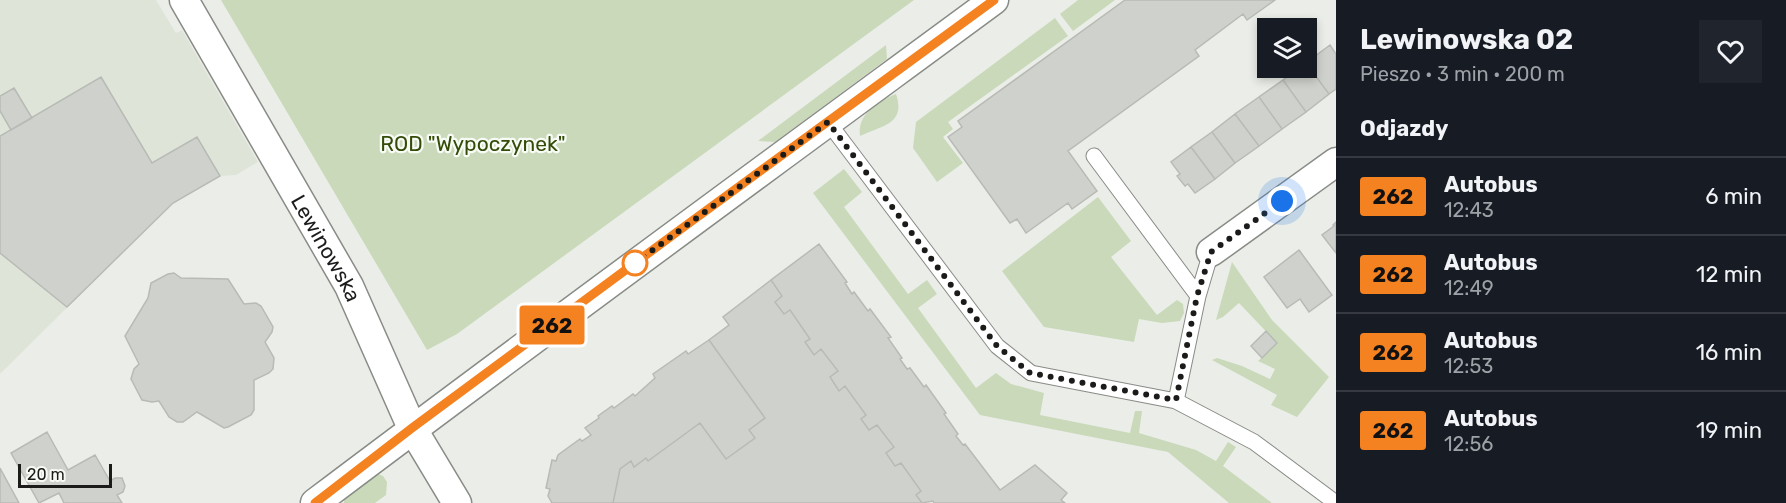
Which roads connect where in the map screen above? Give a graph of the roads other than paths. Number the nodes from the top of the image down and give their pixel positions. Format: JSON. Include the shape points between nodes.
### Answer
{"nodes":[{"id":1,"x":184,"y":0,"type":"edge"},
{"id":2,"x":994,"y":0,"type":"edge"},
{"id":3,"x":828,"y":122,"type":"junction"},
{"id":4,"x":1094,"y":156,"type":"dead end"},
{"id":5,"x":1336,"y":162,"type":"edge"},
{"id":6,"x":1211,"y":252,"type":"joint"},
{"id":7,"x":1197,"y":296,"type":"junction"},
{"id":8,"x":1176,"y":400,"type":"junction"},
{"id":9,"x":412,"y":428,"type":"junction"},
{"id":10,"x":315,"y":503,"type":"edge"},
{"id":11,"x":457,"y":503,"type":"edge"},
{"id":12,"x":1336,"y":503,"type":"edge"}],
"edges":[{"from":1,"to":9,"type":"street","name":"Lewinowska","via":[[349,286]]},
{"from":2,"to":3,"type":"street"},
{"from":3,"to":8,"type":"lane","via":[[997,346],[1030,373]]},
{"from":3,"to":9,"type":"street"},
{"from":4,"to":7,"type":"lane"},
{"from":5,"to":6,"type":"street"},
{"from":6,"to":7,"type":"lane"},
{"from":7,"to":8,"type":"lane"},
{"from":8,"to":12,"type":"lane","via":[[1254,442]]},
{"from":9,"to":10,"type":"street"},
{"from":9,"to":11,"type":"street","name":"Lewinowska"}]}
